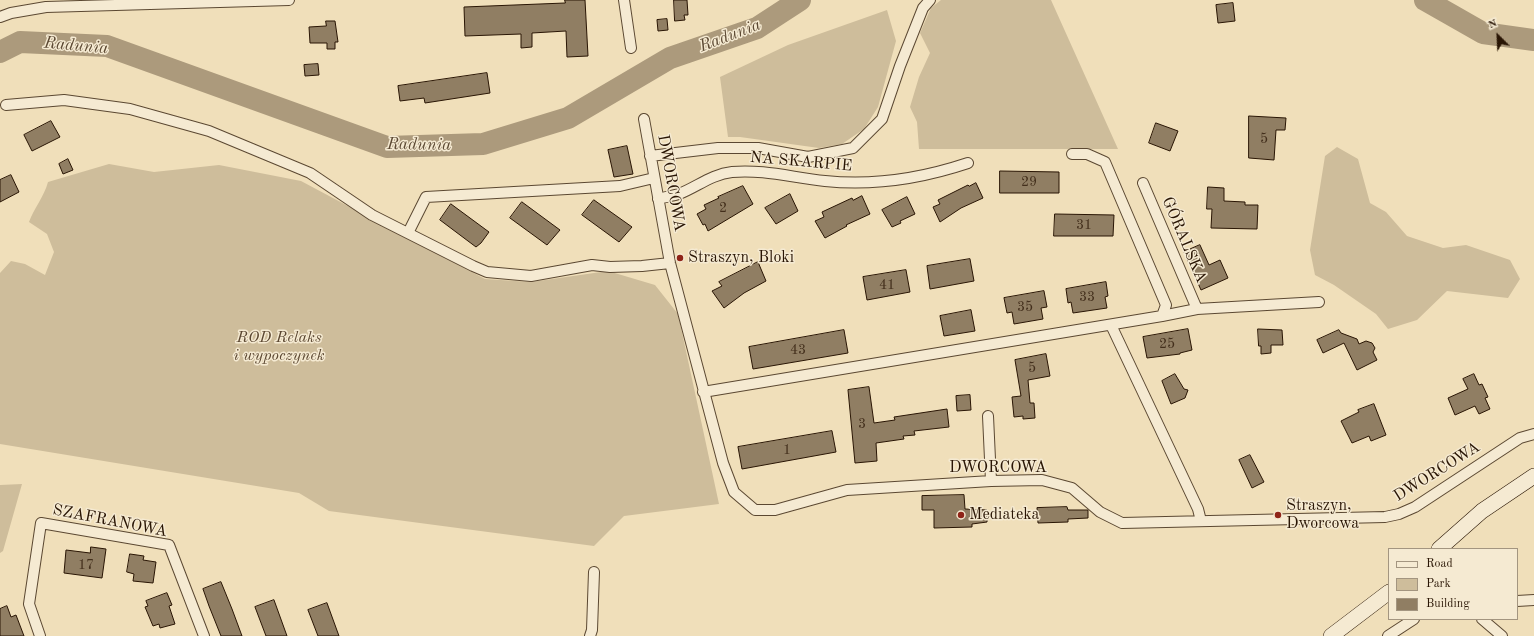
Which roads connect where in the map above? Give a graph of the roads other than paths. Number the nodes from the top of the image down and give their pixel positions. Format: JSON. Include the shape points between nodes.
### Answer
{"nodes":[{"id":1,"x":289,"y":0,"type":"edge"},
{"id":2,"x":624,"y":0,"type":"edge"},
{"id":3,"x":930,"y":0,"type":"edge"},
{"id":4,"x":0,"y":17,"type":"edge"},
{"id":5,"x":631,"y":48,"type":"dead end"},
{"id":6,"x":6,"y":105,"type":"dead end"},
{"id":7,"x":644,"y":119,"type":"dead end"},
{"id":8,"x":1072,"y":154,"type":"dead end"},
{"id":9,"x":650,"y":156,"type":"junction"},
{"id":10,"x":968,"y":164,"type":"dead end"},
{"id":11,"x":654,"y":178,"type":"junction"},
{"id":12,"x":1144,"y":183,"type":"dead end"},
{"id":13,"x":658,"y":199,"type":"junction"},
{"id":14,"x":408,"y":233,"type":"junction"},
{"id":15,"x":670,"y":262,"type":"junction"},
{"id":16,"x":1319,"y":302,"type":"dead end"},
{"id":17,"x":1197,"y":309,"type":"junction"},
{"id":18,"x":1162,"y":316,"type":"junction"},
{"id":19,"x":1111,"y":325,"type":"junction"},
{"id":20,"x":703,"y":392,"type":"junction"},
{"id":21,"x":988,"y":416,"type":"dead end"},
{"id":22,"x":1534,"y":434,"type":"edge"},
{"id":23,"x":1534,"y":476,"type":"edge"},
{"id":24,"x":991,"y":481,"type":"junction"},
{"id":25,"x":1201,"y":521,"type":"junction"},
{"id":26,"x":1439,"y":548,"type":"edge"},
{"id":27,"x":594,"y":572,"type":"dead end"},
{"id":28,"x":1388,"y":593,"type":"edge"},
{"id":29,"x":1534,"y":600,"type":"edge"},
{"id":30,"x":1518,"y":601,"type":"edge"},
{"id":31,"x":1412,"y":620,"type":"edge"},
{"id":32,"x":1483,"y":620,"type":"edge"},
{"id":33,"x":40,"y":636,"type":"edge"},
{"id":34,"x":204,"y":636,"type":"edge"},
{"id":35,"x":590,"y":636,"type":"edge"},
{"id":36,"x":1331,"y":636,"type":"edge"},
{"id":37,"x":1388,"y":636,"type":"edge"},
{"id":38,"x":1502,"y":636,"type":"edge"}],
"edges":[{"from":1,"to":4,"type":"street","via":[[46,7]]},
{"from":2,"to":5,"type":"street"},
{"from":3,"to":9,"type":"street","via":[[917,22],[882,119],[853,148],[808,157],[758,148],[718,148]]},
{"from":6,"to":14,"type":"street","via":[[64,100],[130,109],[209,131],[310,174],[372,214]]},
{"from":7,"to":9,"type":"street","name":"DWORCOWA"},
{"from":8,"to":18,"type":"street","via":[[1087,154],[1105,162],[1166,305]]},
{"from":9,"to":11,"type":"street","name":"DWORCOWA"},
{"from":10,"to":13,"type":"street","name":"NA SKARPIE","via":[[942,172],[868,182],[827,182],[750,171],[730,172],[706,180],[679,194]]},
{"from":11,"to":13,"type":"street","name":"DWORCOWA"},
{"from":11,"to":14,"type":"street","via":[[620,186],[426,198]]},
{"from":12,"to":17,"type":"street","name":"GÓRALSKA"},
{"from":13,"to":15,"type":"street","name":"DWORCOWA"},
{"from":14,"to":15,"type":"street","via":[[487,272],[510,275],[531,276],[592,265],[642,266]]},
{"from":15,"to":20,"type":"street","name":"DWORCOWA"},
{"from":16,"to":17,"type":"street","name":"GÓRALSKA"},
{"from":17,"to":18,"type":"street","name":"GÓRALSKA"},
{"from":18,"to":19,"type":"street"},
{"from":19,"to":20,"type":"street"},
{"from":19,"to":25,"type":"street","via":[[1198,509]]},
{"from":20,"to":24,"type":"street","name":"DWORCOWA","via":[[728,481],[734,492],[755,510],[775,510],[847,490]]},
{"from":21,"to":24,"type":"street"},
{"from":22,"to":25,"type":"street","name":"DWORCOWA","via":[[1520,438],[1414,507],[1399,514],[1364,518]]},
{"from":23,"to":26,"type":"main road","via":[[1482,511]]},
{"from":24,"to":25,"type":"street","name":"DWORCOWA","via":[[1042,480],[1063,485],[1072,488],[1100,512],[1122,523]]},
{"from":27,"to":35,"type":"street"},
{"from":28,"to":36,"type":"main road"},
{"from":29,"to":30,"type":"street"},
{"from":31,"to":37,"type":"street"},
{"from":32,"to":38,"type":"street"},
{"from":33,"to":34,"type":"street","name":"SZAFRANOWA","via":[[29,604],[41,523],[170,545]]}]}
